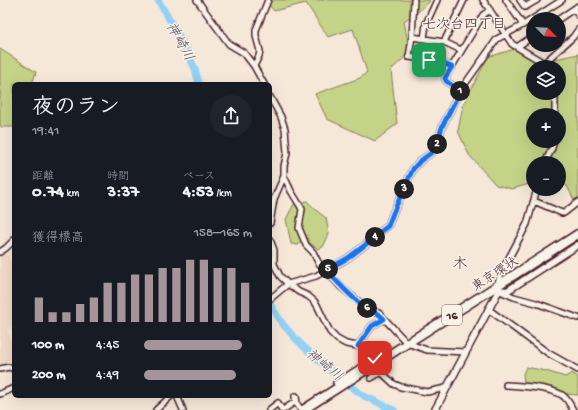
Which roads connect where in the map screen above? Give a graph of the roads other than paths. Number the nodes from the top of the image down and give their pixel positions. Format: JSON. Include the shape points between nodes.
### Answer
{"nodes":[{"id":1,"x":197,"y":0,"type":"edge"},
{"id":2,"x":268,"y":0,"type":"edge"},
{"id":3,"x":414,"y":0,"type":"edge"},
{"id":4,"x":437,"y":0,"type":"edge"},
{"id":5,"x":464,"y":0,"type":"edge"},
{"id":6,"x":483,"y":0,"type":"edge"},
{"id":7,"x":506,"y":0,"type":"edge"},
{"id":8,"x":520,"y":0,"type":"edge"},
{"id":9,"x":537,"y":0,"type":"edge"},
{"id":10,"x":562,"y":0,"type":"edge"},
{"id":11,"x":576,"y":8,"type":"edge"},
{"id":12,"x":490,"y":10,"type":"junction"},
{"id":13,"x":566,"y":14,"type":"edge"},
{"id":14,"x":578,"y":15,"type":"edge"},
{"id":15,"x":523,"y":25,"type":"junction"},
{"id":16,"x":578,"y":30,"type":"edge"},
{"id":17,"x":505,"y":35,"type":"junction"},
{"id":18,"x":412,"y":37,"type":"junction"},
{"id":19,"x":424,"y":39,"type":"junction"},
{"id":20,"x":526,"y":41,"type":"edge"},
{"id":21,"x":444,"y":42,"type":"junction"},
{"id":22,"x":517,"y":47,"type":"junction"},
{"id":23,"x":462,"y":50,"type":"junction"},
{"id":24,"x":537,"y":60,"type":"edge"},
{"id":25,"x":550,"y":60,"type":"edge"},
{"id":26,"x":254,"y":66,"type":"junction"},
{"id":27,"x":452,"y":67,"type":"junction"},
{"id":28,"x":263,"y":82,"type":"edge"},
{"id":29,"x":460,"y":91,"type":"junction"},
{"id":30,"x":272,"y":101,"type":"edge"},
{"id":31,"x":284,"y":176,"type":"junction"},
{"id":32,"x":535,"y":196,"type":"edge"},
{"id":33,"x":534,"y":201,"type":"junction"},
{"id":34,"x":578,"y":202,"type":"edge"},
{"id":35,"x":272,"y":212,"type":"edge"},
{"id":36,"x":578,"y":234,"type":"edge"},
{"id":37,"x":578,"y":240,"type":"edge"},
{"id":38,"x":12,"y":242,"type":"edge"},
{"id":39,"x":272,"y":245,"type":"edge"},
{"id":40,"x":578,"y":245,"type":"edge"},
{"id":41,"x":0,"y":252,"type":"edge"},
{"id":42,"x":326,"y":270,"type":"junction"},
{"id":43,"x":288,"y":284,"type":"junction"},
{"id":44,"x":497,"y":288,"type":"junction"},
{"id":45,"x":272,"y":297,"type":"edge"},
{"id":46,"x":488,"y":309,"type":"junction"},
{"id":47,"x":578,"y":318,"type":"edge"},
{"id":48,"x":384,"y":319,"type":"junction"},
{"id":49,"x":410,"y":344,"type":"junction"},
{"id":50,"x":358,"y":346,"type":"junction"},
{"id":51,"x":466,"y":352,"type":"junction"},
{"id":52,"x":12,"y":368,"type":"edge"},
{"id":53,"x":0,"y":370,"type":"edge"},
{"id":54,"x":578,"y":370,"type":"edge"},
{"id":55,"x":372,"y":378,"type":"dead end"},
{"id":56,"x":351,"y":379,"type":"junction"},
{"id":57,"x":506,"y":385,"type":"dead end"},
{"id":58,"x":339,"y":386,"type":"junction"},
{"id":59,"x":446,"y":388,"type":"junction"},
{"id":60,"x":12,"y":389,"type":"edge"},
{"id":61,"x":0,"y":394,"type":"edge"},
{"id":62,"x":169,"y":398,"type":"edge"},
{"id":63,"x":178,"y":398,"type":"edge"},
{"id":64,"x":156,"y":410,"type":"edge"},
{"id":65,"x":183,"y":410,"type":"edge"},
{"id":66,"x":268,"y":410,"type":"edge"},
{"id":67,"x":282,"y":410,"type":"edge"},
{"id":68,"x":302,"y":410,"type":"edge"},
{"id":69,"x":311,"y":410,"type":"edge"},
{"id":70,"x":435,"y":410,"type":"edge"},
{"id":71,"x":573,"y":410,"type":"edge"}],
"edges":[{"from":1,"to":26,"type":"street","via":[[229,44],[244,53]]},
{"from":2,"to":26,"type":"street","via":[[256,30],[260,51]]},
{"from":3,"to":18,"type":"street"},
{"from":4,"to":19,"type":"street","via":[[426,24]]},
{"from":5,"to":21,"type":"street"},
{"from":6,"to":12,"type":"street"},
{"from":7,"to":15,"type":"street"},
{"from":8,"to":9,"type":"street","via":[[525,7]]},
{"from":10,"to":15,"type":"street"},
{"from":11,"to":13,"type":"street"},
{"from":11,"to":14,"type":"street"},
{"from":12,"to":17,"type":"street"},
{"from":12,"to":23,"type":"street","via":[[483,16]]},
{"from":15,"to":17,"type":"street"},
{"from":16,"to":25,"type":"street"},
{"from":17,"to":22,"type":"street"},
{"from":17,"to":29,"type":"street","via":[[497,39]]},
{"from":18,"to":19,"type":"street"},
{"from":18,"to":27,"type":"street","via":[[409,57]]},
{"from":19,"to":21,"type":"street"},
{"from":20,"to":22,"type":"street"},
{"from":21,"to":23,"type":"street"},
{"from":22,"to":24,"type":"street"},
{"from":23,"to":27,"type":"street"},
{"from":26,"to":28,"type":"street"},
{"from":27,"to":29,"type":"street","via":[[445,78],[446,81]]},
{"from":29,"to":42,"type":"street","via":[[442,127],[437,144],[413,169],[388,226],[348,258]]},
{"from":30,"to":31,"type":"street","via":[[285,129],[287,153]]},
{"from":31,"to":35,"type":"street","via":[[274,199]]},
{"from":31,"to":42,"type":"street","via":[[302,209],[299,228],[306,245]]},
{"from":32,"to":33,"type":"street"},
{"from":33,"to":34,"type":"street","via":[[562,213]]},
{"from":33,"to":44,"type":"street"},
{"from":36,"to":44,"type":"highway","name":"東京環状","number":"16"},
{"from":37,"to":44,"type":"highway","name":"東京環状","number":"16"},
{"from":38,"to":41,"type":"street"},
{"from":39,"to":43,"type":"street","via":[[274,264]]},
{"from":40,"to":44,"type":"main road","via":[[507,291]]},
{"from":42,"to":43,"type":"street","via":[[316,276]]},
{"from":42,"to":48,"type":"street","via":[[361,304],[379,313]]},
{"from":43,"to":45,"type":"street"},
{"from":43,"to":50,"type":"street","via":[[314,301],[330,332],[337,339]]},
{"from":44,"to":46,"type":"main road"},
{"from":44,"to":47,"type":"street","via":[[514,297]]},
{"from":44,"to":49,"type":"highway","name":"東京環状","number":"16"},
{"from":46,"to":51,"type":"main road"},
{"from":46,"to":54,"type":"street","via":[[548,353]]},
{"from":48,"to":49,"type":"street"},
{"from":48,"to":50,"type":"street","via":[[372,326]]},
{"from":49,"to":51,"type":"street","via":[[428,350]]},
{"from":49,"to":56,"type":"highway","name":"東京環状","number":"16"},
{"from":50,"to":56,"type":"street","via":[[375,358]]},
{"from":51,"to":59,"type":"main road"},
{"from":52,"to":53,"type":"street"},
{"from":55,"to":59,"type":"street","via":[[381,372],[394,384],[405,388],[427,392]]},
{"from":56,"to":58,"type":"highway","name":"東京環状","number":"16"},
{"from":57,"to":71,"type":"street","via":[[561,394]]},
{"from":58,"to":68,"type":"highway","name":"東京環状","number":"16"},
{"from":58,"to":69,"type":"highway","name":"東京環状","number":"16"},
{"from":59,"to":70,"type":"main road"},
{"from":60,"to":61,"type":"street"},
{"from":62,"to":64,"type":"street"},
{"from":63,"to":65,"type":"street"},
{"from":66,"to":67,"type":"street","via":[[278,403]]},
{"from":67,"to":68,"type":"street","via":[[295,402],[295,396]]}]}
